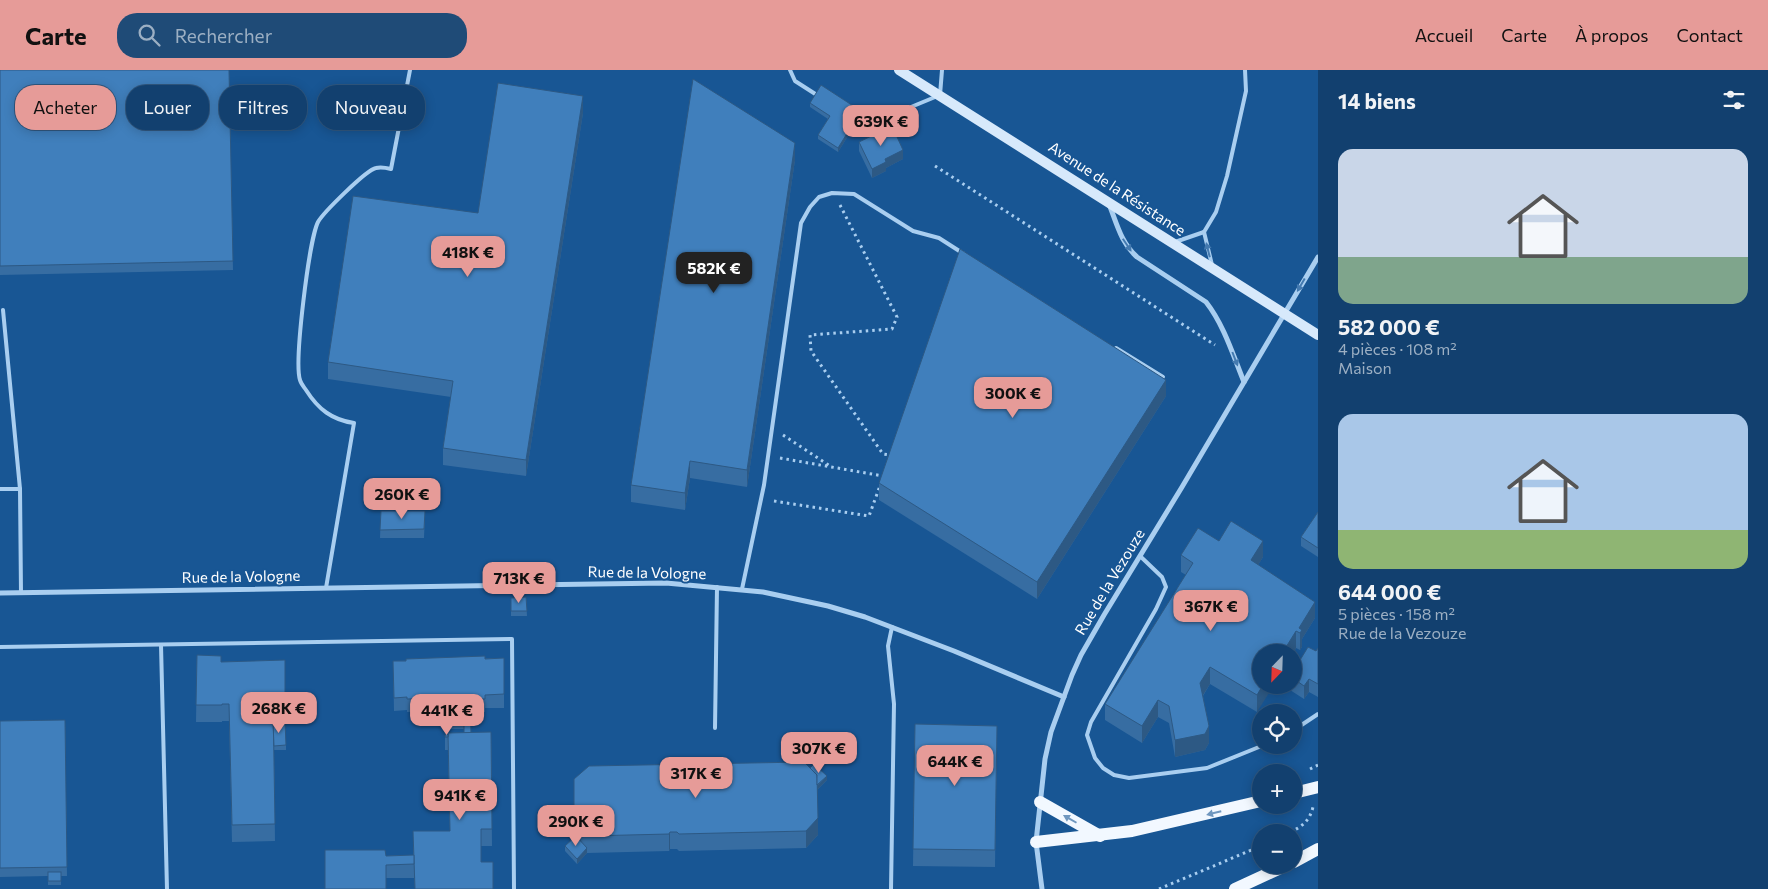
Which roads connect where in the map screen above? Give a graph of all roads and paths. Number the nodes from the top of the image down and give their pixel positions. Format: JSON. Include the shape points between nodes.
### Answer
{"nodes":[{"id":1,"x":410,"y":70,"type":"edge"},
{"id":2,"x":790,"y":70,"type":"edge"},
{"id":3,"x":899,"y":70,"type":"edge"},
{"id":4,"x":942,"y":70,"type":"edge"},
{"id":5,"x":1245,"y":70,"type":"edge"},
{"id":6,"x":940,"y":95,"type":"junction"},
{"id":7,"x":826,"y":101,"type":"edge"},
{"id":8,"x":850,"y":116,"type":"edge"},
{"id":9,"x":934,"y":166,"type":"dead end"},
{"id":10,"x":832,"y":193,"type":"junction"},
{"id":11,"x":1108,"y":201,"type":"junction"},
{"id":12,"x":1204,"y":232,"type":"junction"},
{"id":13,"x":1173,"y":243,"type":"junction"},
{"id":14,"x":969,"y":257,"type":"edge"},
{"id":15,"x":1318,"y":257,"type":"edge"},
{"id":16,"x":1212,"y":268,"type":"junction"},
{"id":17,"x":3,"y":310,"type":"dead end"},
{"id":18,"x":1284,"y":314,"type":"junction"},
{"id":19,"x":1318,"y":335,"type":"edge"},
{"id":20,"x":1112,"y":346,"type":"edge"},
{"id":21,"x":1217,"y":347,"type":"dead end"},
{"id":22,"x":1163,"y":378,"type":"edge"},
{"id":23,"x":1244,"y":382,"type":"junction"},
{"id":24,"x":772,"y":427,"type":"junction"},
{"id":25,"x":893,"y":446,"type":"edge"},
{"id":26,"x":890,"y":455,"type":"junction"},
{"id":27,"x":768,"y":456,"type":"junction"},
{"id":28,"x":888,"y":462,"type":"edge"},
{"id":29,"x":832,"y":467,"type":"junction"},
{"id":30,"x":885,"y":469,"type":"edge"},
{"id":31,"x":883,"y":476,"type":"junction"},
{"id":32,"x":0,"y":489,"type":"edge"},
{"id":33,"x":20,"y":489,"type":"junction"},
{"id":34,"x":761,"y":499,"type":"junction"},
{"id":35,"x":1140,"y":556,"type":"junction"},
{"id":36,"x":717,"y":587,"type":"junction"},
{"id":37,"x":326,"y":588,"type":"junction"},
{"id":38,"x":742,"y":589,"type":"junction"},
{"id":39,"x":0,"y":593,"type":"edge"},
{"id":40,"x":21,"y":593,"type":"junction"},
{"id":41,"x":892,"y":627,"type":"junction"},
{"id":42,"x":161,"y":645,"type":"junction"},
{"id":43,"x":0,"y":647,"type":"edge"},
{"id":44,"x":1064,"y":697,"type":"junction"},
{"id":45,"x":1318,"y":714,"type":"edge"},
{"id":46,"x":1302,"y":725,"type":"edge"},
{"id":47,"x":715,"y":728,"type":"dead end"},
{"id":48,"x":1252,"y":750,"type":"edge"},
{"id":49,"x":1318,"y":787,"type":"edge"},
{"id":50,"x":1302,"y":791,"type":"edge"},
{"id":51,"x":1040,"y":802,"type":"junction"},
{"id":52,"x":1252,"y":803,"type":"edge"},
{"id":53,"x":1100,"y":836,"type":"junction"},
{"id":54,"x":1036,"y":842,"type":"junction"},
{"id":55,"x":1318,"y":849,"type":"edge"},
{"id":56,"x":1252,"y":850,"type":"edge"},
{"id":57,"x":1302,"y":858,"type":"edge"},
{"id":58,"x":1268,"y":874,"type":"edge"},
{"id":59,"x":166,"y":889,"type":"edge"},
{"id":60,"x":514,"y":889,"type":"edge"},
{"id":61,"x":891,"y":889,"type":"edge"},
{"id":62,"x":1042,"y":889,"type":"edge"},
{"id":63,"x":1160,"y":889,"type":"edge"},
{"id":64,"x":1235,"y":889,"type":"edge"}],
"edges":[{"from":1,"to":37,"type":"lane","via":[[391,169],[376,168],[367,173],[325,212],[315,229],[303,306],[298,362],[300,381],[325,413],[354,423]]},
{"from":2,"to":7,"type":"lane","via":[[795,81]]},
{"from":3,"to":6,"type":"main road","name":"Avenue de la Résistance"},
{"from":4,"to":6,"type":"lane"},
{"from":5,"to":12,"type":"lane","via":[[1246,91],[1226,176],[1216,212]]},
{"from":6,"to":8,"type":"lane","via":[[865,126]]},
{"from":6,"to":11,"type":"main road","name":"Avenue de la Résistance"},
{"from":9,"to":21,"type":"path"},
{"from":10,"to":14,"type":"lane","via":[[854,194],[913,231],[939,238]]},
{"from":10,"to":24,"type":"lane","via":[[819,197],[801,223]]},
{"from":10,"to":26,"type":"path","via":[[897,317],[892,329],[810,335],[811,351],[883,454]]},
{"from":11,"to":13,"type":"main road","name":"Avenue de la Résistance"},
{"from":11,"to":23,"type":"street","one_way":true,"via":[[1129,250],[1212,309]]},
{"from":12,"to":13,"type":"lane"},
{"from":16,"to":12,"type":"lane","one_way":true},
{"from":13,"to":16,"type":"main road","name":"Avenue de la Résistance"},
{"from":15,"to":18,"type":"street","name":"Rue de la Vezouze","one_way":true},
{"from":16,"to":18,"type":"main road","name":"Avenue de la Résistance"},
{"from":17,"to":33,"type":"lane"},
{"from":18,"to":19,"type":"main road","name":"Avenue de la Résistance"},
{"from":18,"to":23,"type":"street","name":"Rue de la Vezouze"},
{"from":20,"to":22,"type":"lane"},
{"from":23,"to":35,"type":"street","name":"Rue de la Vezouze"},
{"from":24,"to":27,"type":"lane"},
{"from":24,"to":29,"type":"path"},
{"from":25,"to":26,"type":"path"},
{"from":26,"to":28,"type":"path"},
{"from":27,"to":29,"type":"path"},
{"from":27,"to":34,"type":"lane"},
{"from":29,"to":31,"type":"path"},
{"from":30,"to":31,"type":"path"},
{"from":31,"to":34,"type":"path","via":[[870,516]]},
{"from":32,"to":33,"type":"lane"},
{"from":33,"to":40,"type":"lane"},
{"from":34,"to":38,"type":"lane"},
{"from":35,"to":44,"type":"street","name":"Rue de la Vezouze","via":[[1081,655]]},
{"from":35,"to":48,"type":"lane","via":[[1162,576],[1166,587],[1091,722],[1087,735],[1095,758],[1114,775],[1129,778],[1207,768]]},
{"from":36,"to":37,"type":"street","name":"Rue de la Vologne","via":[[666,583]]},
{"from":36,"to":38,"type":"street","name":"Rue de la Vologne"},
{"from":36,"to":47,"type":"lane"},
{"from":37,"to":40,"type":"street","name":"Rue de la Vologne"},
{"from":38,"to":41,"type":"street","name":"Rue de la Vologne","via":[[797,598],[865,616]]},
{"from":39,"to":40,"type":"street","name":"Rue de la Vologne"},
{"from":41,"to":44,"type":"street","name":"Rue de la Vologne"},
{"from":41,"to":61,"type":"lane","via":[[888,646],[894,704]]},
{"from":42,"to":43,"type":"lane"},
{"from":42,"to":59,"type":"lane"},
{"from":42,"to":60,"type":"lane","via":[[512,639]]},
{"from":44,"to":51,"type":"street","name":"Rue de la Vezouze","via":[[1048,741]]},
{"from":45,"to":46,"type":"lane"},
{"from":49,"to":50,"type":"main road"},
{"from":53,"to":51,"type":"main road","one_way":true},
{"from":51,"to":54,"type":"street","name":"Rue de la Vezouze"},
{"from":52,"to":53,"type":"main road","one_way":true},
{"from":53,"to":54,"type":"main road"},
{"from":54,"to":62,"type":"street","name":"Rue de la Vezouze"},
{"from":55,"to":57,"type":"main road"},
{"from":56,"to":63,"type":"path"},
{"from":58,"to":64,"type":"main road"}]}
